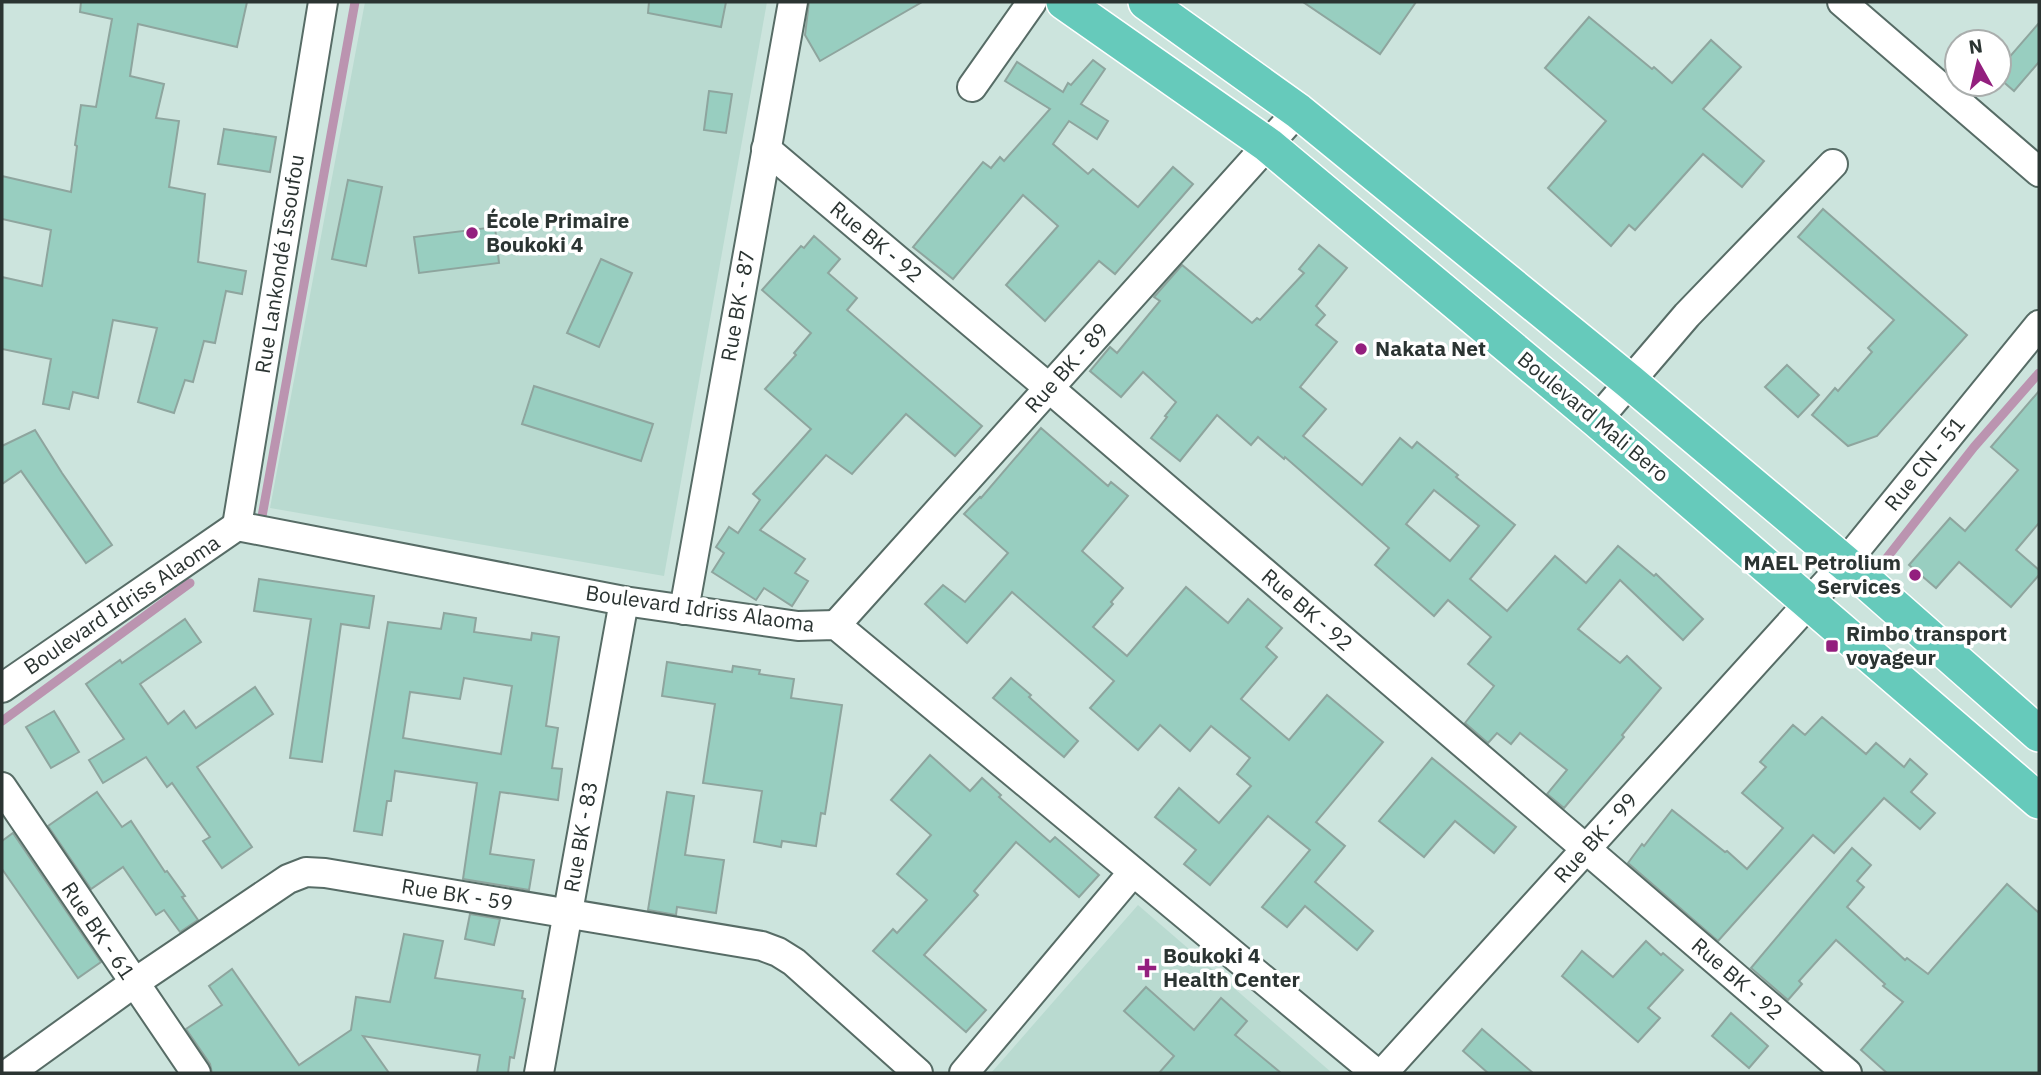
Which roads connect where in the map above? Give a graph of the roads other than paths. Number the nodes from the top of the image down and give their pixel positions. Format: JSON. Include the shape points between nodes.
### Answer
{"nodes":[{"id":1,"x":323,"y":2,"type":"edge"},
{"id":2,"x":793,"y":2,"type":"edge"},
{"id":3,"x":1032,"y":2,"type":"edge"},
{"id":4,"x":1064,"y":2,"type":"edge"},
{"id":5,"x":1146,"y":2,"type":"edge"},
{"id":6,"x":1842,"y":2,"type":"edge"},
{"id":7,"x":972,"y":87,"type":"dead end"},
{"id":8,"x":1298,"y":111,"type":"junction"},
{"id":9,"x":1268,"y":145,"type":"junction"},
{"id":10,"x":766,"y":149,"type":"junction"},
{"id":11,"x":1833,"y":164,"type":"dead end"},
{"id":12,"x":2039,"y":172,"type":"edge"},
{"id":13,"x":2039,"y":325,"type":"edge"},
{"id":14,"x":1630,"y":382,"type":"junction"},
{"id":15,"x":1049,"y":388,"type":"junction"},
{"id":16,"x":1597,"y":419,"type":"junction"},
{"id":17,"x":237,"y":527,"type":"junction"},
{"id":18,"x":1845,"y":563,"type":"junction"},
{"id":19,"x":624,"y":601,"type":"junction"},
{"id":20,"x":1809,"y":602,"type":"junction"},
{"id":21,"x":684,"y":610,"type":"junction"},
{"id":22,"x":836,"y":625,"type":"junction"},
{"id":23,"x":2,"y":688,"type":"edge"},
{"id":24,"x":2039,"y":734,"type":"edge"},
{"id":25,"x":2,"y":787,"type":"edge"},
{"id":26,"x":2039,"y":801,"type":"edge"},
{"id":27,"x":1585,"y":849,"type":"junction"},
{"id":28,"x":1133,"y":872,"type":"junction"},
{"id":29,"x":567,"y":913,"type":"junction"},
{"id":30,"x":134,"y":983,"type":"junction"},
{"id":31,"x":9,"y":1073,"type":"edge"},
{"id":32,"x":196,"y":1073,"type":"edge"},
{"id":33,"x":539,"y":1073,"type":"edge"},
{"id":34,"x":918,"y":1073,"type":"edge"},
{"id":35,"x":964,"y":1073,"type":"edge"},
{"id":36,"x":1376,"y":1073,"type":"edge"},
{"id":37,"x":1383,"y":1073,"type":"edge"},
{"id":38,"x":1847,"y":1073,"type":"edge"}],
"edges":[{"from":1,"to":17,"type":"street","name":"Rue Lankondé Issoufou"},
{"from":2,"to":10,"type":"street","name":"Rue BK - 87"},
{"from":3,"to":7,"type":"street"},
{"from":4,"to":9,"type":"main road","name":"Boulevard Mali Bero"},
{"from":5,"to":8,"type":"main road"},
{"from":6,"to":12,"type":"street"},
{"from":8,"to":9,"type":"street","name":"Rue BK - 89"},
{"from":8,"to":14,"type":"main road"},
{"from":9,"to":15,"type":"street","name":"Rue BK - 89"},
{"from":9,"to":16,"type":"main road","name":"Boulevard Mali Bero"},
{"from":10,"to":15,"type":"street","name":"Rue BK - 92"},
{"from":10,"to":21,"type":"street","name":"Rue BK - 87"},
{"from":11,"to":14,"type":"street","via":[[1687,315]]},
{"from":13,"to":18,"type":"street","name":"Rue CN - 51"},
{"from":14,"to":16,"type":"street"},
{"from":14,"to":18,"type":"main road"},
{"from":15,"to":22,"type":"street","name":"Rue BK - 89"},
{"from":15,"to":27,"type":"street","name":"Rue BK - 92"},
{"from":16,"to":20,"type":"main road","name":"Boulevard Mali Bero"},
{"from":17,"to":19,"type":"street","name":"Boulevard Idriss Alaoma"},
{"from":17,"to":23,"type":"street","name":"Boulevard Idriss Alaoma"},
{"from":18,"to":20,"type":"street","name":"Rue CN - 51"},
{"from":18,"to":24,"type":"main road"},
{"from":19,"to":21,"type":"street","name":"Boulevard Idriss Alaoma"},
{"from":19,"to":29,"type":"street","name":"Rue BK - 83"},
{"from":20,"to":26,"type":"main road","name":"Boulevard Mali Bero"},
{"from":20,"to":27,"type":"street","name":"Rue BK - 99"},
{"from":21,"to":22,"type":"street","name":"Boulevard Idriss Alaoma","via":[[798,626]]},
{"from":22,"to":28,"type":"street","name":"Boulevard Idriss Alaoma"},
{"from":25,"to":30,"type":"street","name":"Rue BK - 61"},
{"from":27,"to":37,"type":"street","name":"Rue BK - 99"},
{"from":27,"to":38,"type":"street","name":"Rue BK - 92"},
{"from":28,"to":35,"type":"street"},
{"from":28,"to":36,"type":"street","name":"Boulevard Idriss Alaoma"},
{"from":29,"to":30,"type":"street","name":"Rue BK - 59","via":[[306,872],[288,879]]},
{"from":29,"to":33,"type":"street","name":"Rue BK - 83"},
{"from":29,"to":34,"type":"street","name":"Rue BK - 59","via":[[778,952]]},
{"from":30,"to":31,"type":"street","name":"Rue BK - 59"},
{"from":30,"to":32,"type":"street","name":"Rue BK - 61"}]}
